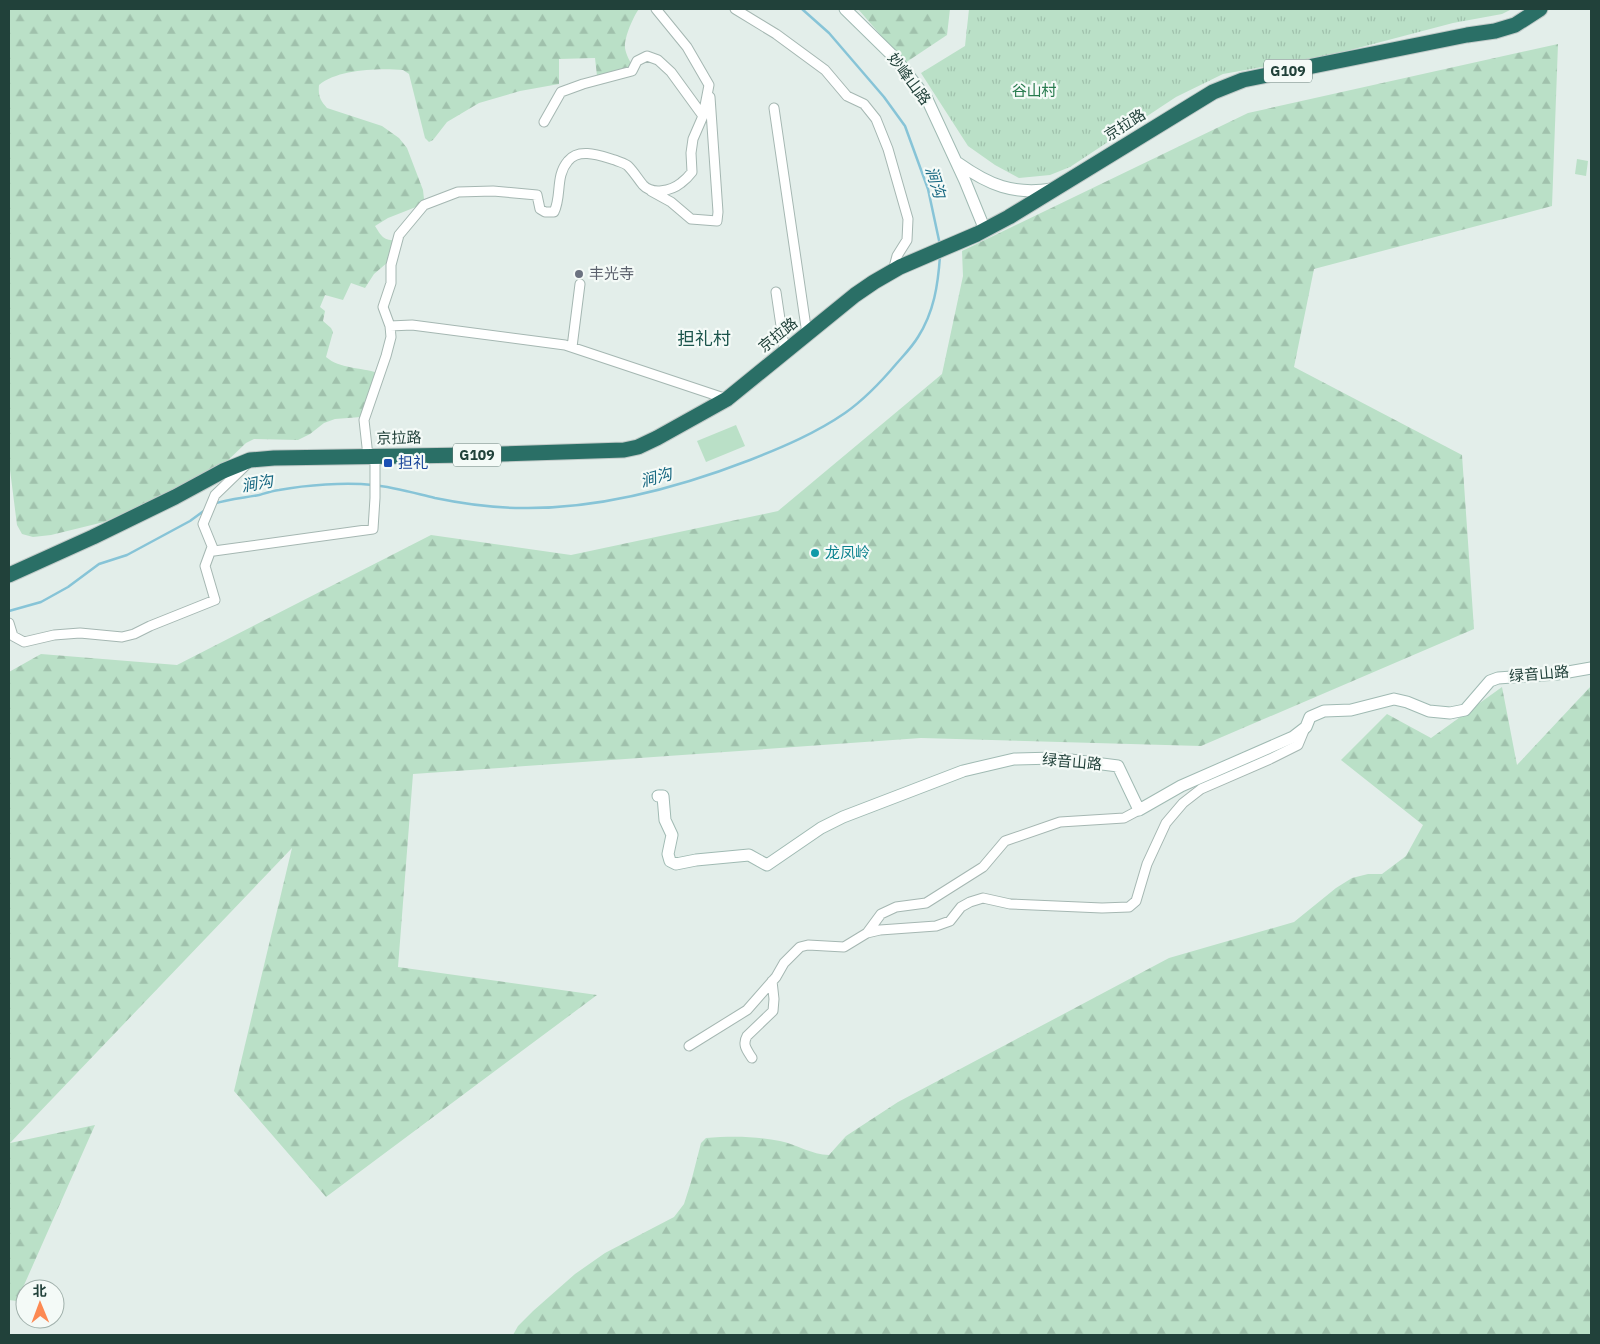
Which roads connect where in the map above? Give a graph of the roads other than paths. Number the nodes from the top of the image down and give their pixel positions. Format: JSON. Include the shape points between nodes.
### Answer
{"nodes":[{"id":1,"x":656,"y":9,"type":"edge"},
{"id":2,"x":735,"y":9,"type":"edge"},
{"id":3,"x":845,"y":9,"type":"edge"},
{"id":4,"x":1540,"y":9,"type":"edge"},
{"id":5,"x":710,"y":85,"type":"junction"},
{"id":6,"x":774,"y":108,"type":"dead end"},
{"id":7,"x":703,"y":116,"type":"junction"},
{"id":8,"x":544,"y":122,"type":"dead end"},
{"id":9,"x":956,"y":162,"type":"junction"},
{"id":10,"x":1056,"y":188,"type":"junction"},
{"id":11,"x":651,"y":191,"type":"junction"},
{"id":12,"x":981,"y":232,"type":"junction"},
{"id":13,"x":893,"y":271,"type":"junction"},
{"id":14,"x":580,"y":284,"type":"dead end"},
{"id":15,"x":776,"y":292,"type":"dead end"},
{"id":16,"x":390,"y":326,"type":"junction"},
{"id":17,"x":808,"y":334,"type":"junction"},
{"id":18,"x":572,"y":347,"type":"junction"},
{"id":19,"x":785,"y":353,"type":"junction"},
{"id":20,"x":727,"y":398,"type":"junction"},
{"id":21,"x":371,"y":456,"type":"junction"},
{"id":22,"x":250,"y":460,"type":"junction"},
{"id":23,"x":212,"y":547,"type":"junction"},
{"id":24,"x":9,"y":575,"type":"edge"},
{"id":25,"x":9,"y":623,"type":"edge"},
{"id":26,"x":1591,"y":668,"type":"edge"},
{"id":27,"x":1306,"y":727,"type":"junction"},
{"id":28,"x":658,"y":796,"type":"dead end"},
{"id":29,"x":1138,"y":810,"type":"junction"},
{"id":30,"x":867,"y":933,"type":"junction"},
{"id":31,"x":772,"y":981,"type":"junction"},
{"id":32,"x":689,"y":1046,"type":"dead end"},
{"id":33,"x":752,"y":1058,"type":"dead end"}],
"edges":[{"from":1,"to":5,"type":"street","via":[[687,46]]},
{"from":2,"to":13,"type":"street","via":[[825,70],[847,96],[864,104],[876,119],[888,148],[908,219],[907,240],[897,256]]},
{"from":3,"to":9,"type":"street","name":"妙峰山路","via":[[914,80],[927,99]]},
{"from":4,"to":10,"type":"highway","name":"京拉路","number":"G109","via":[[1515,25],[1496,31],[1243,80],[1213,92]]},
{"from":5,"to":7,"type":"street"},
{"from":5,"to":11,"type":"street","via":[[717,221],[691,219]]},
{"from":6,"to":17,"type":"street"},
{"from":7,"to":8,"type":"street","via":[[671,72],[658,60],[647,56],[637,62],[632,71],[561,92]]},
{"from":7,"to":11,"type":"street","via":[[693,139],[692,172],[669,189]]},
{"from":9,"to":10,"type":"street","via":[[1003,188],[1030,191]]},
{"from":9,"to":12,"type":"street","name":"妙峰山路"},
{"from":10,"to":12,"type":"highway","name":"京拉路","number":"G109"},
{"from":11,"to":16,"type":"street","via":[[627,164],[594,153],[580,154],[568,160],[561,172],[554,212],[540,208],[537,195],[493,191],[458,192],[424,205],[399,235],[391,265],[391,283],[383,307]]},
{"from":12,"to":13,"type":"highway","name":"京拉路","number":"G109"},
{"from":13,"to":17,"type":"highway","name":"京拉路","number":"G109","via":[[855,295]]},
{"from":14,"to":18,"type":"street"},
{"from":15,"to":19,"type":"street"},
{"from":16,"to":18,"type":"street","via":[[412,325]]},
{"from":16,"to":21,"type":"street","via":[[386,356],[364,420]]},
{"from":17,"to":19,"type":"highway","name":"京拉路","number":"G109"},
{"from":18,"to":20,"type":"street"},
{"from":19,"to":20,"type":"highway","name":"京拉路","number":"G109"},
{"from":20,"to":21,"type":"highway","name":"京拉路","number":"G109","via":[[657,438],[624,450]]},
{"from":21,"to":22,"type":"highway","name":"京拉路","number":"G109"},
{"from":21,"to":23,"type":"street","via":[[376,474],[373,529],[214,551]]},
{"from":22,"to":23,"type":"street","via":[[215,495],[203,524]]},
{"from":22,"to":24,"type":"highway","name":"京拉路","number":"G109"},
{"from":23,"to":25,"type":"street","via":[[205,566],[215,600],[134,634],[122,637],[80,633],[24,642],[13,636]]},
{"from":26,"to":27,"type":"street","name":"绿音山路","via":[[1498,678],[1490,681],[1465,710],[1450,713],[1429,711],[1394,699],[1351,710],[1324,711],[1310,717]]},
{"from":27,"to":29,"type":"street","name":"绿音山路","via":[[1293,737],[1181,786]]},
{"from":27,"to":30,"type":"street","via":[[1298,745],[1201,789],[1183,803],[1166,823],[1147,864],[1136,901],[1129,907],[1010,904],[983,898],[961,907],[950,920],[936,926]]},
{"from":28,"to":29,"type":"street","name":"绿音山路","via":[[663,796],[665,820],[672,835],[668,854],[670,861],[676,864],[749,855],[767,864],[843,817],[962,771],[1014,759],[1055,758],[1118,766]]},
{"from":29,"to":30,"type":"street","via":[[1124,818],[1060,822],[1005,841],[983,867],[926,903],[896,907],[881,914]]},
{"from":30,"to":31,"type":"street","via":[[844,947],[800,947]]},
{"from":31,"to":32,"type":"street","via":[[747,1010]]},
{"from":31,"to":33,"type":"street","via":[[773,1011],[744,1041]]}]}
